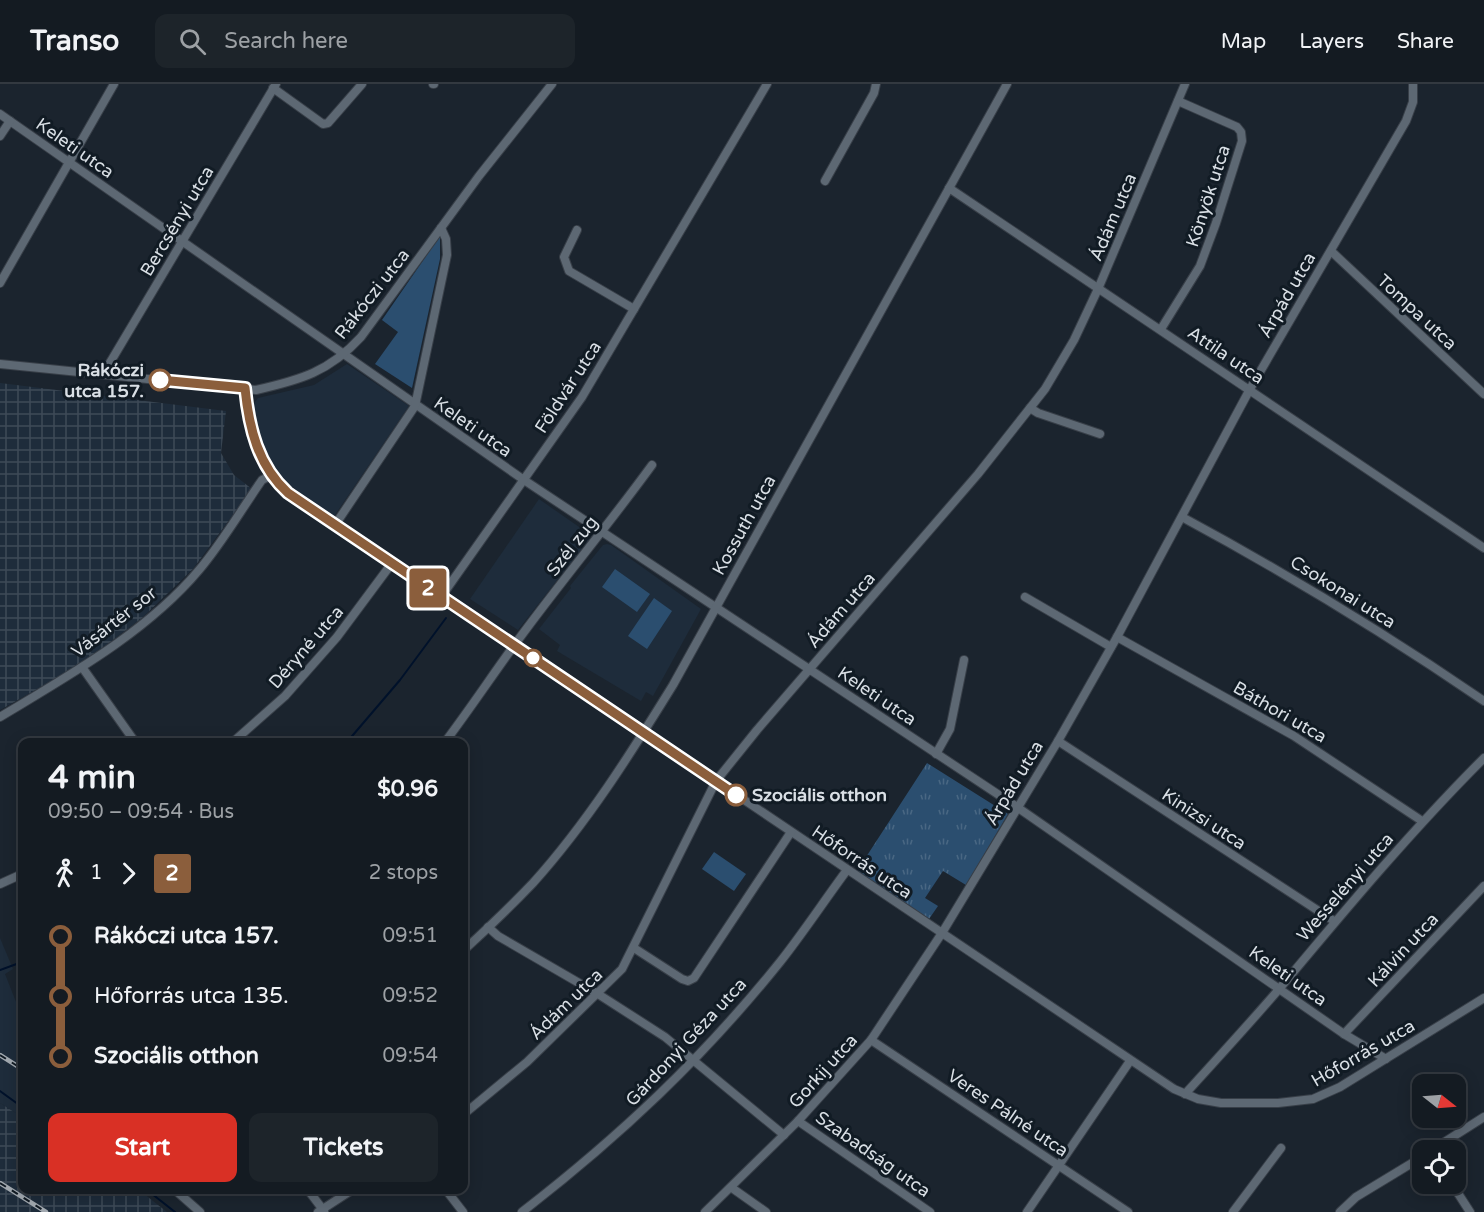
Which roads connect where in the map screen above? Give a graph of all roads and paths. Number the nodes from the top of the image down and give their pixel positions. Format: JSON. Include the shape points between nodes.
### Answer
{"nodes":[{"id":1,"x":114,"y":84,"type":"edge"},
{"id":2,"x":362,"y":84,"type":"edge"},
{"id":3,"x":552,"y":84,"type":"edge"},
{"id":4,"x":767,"y":84,"type":"edge"},
{"id":5,"x":876,"y":84,"type":"edge"},
{"id":6,"x":1007,"y":84,"type":"edge"},
{"id":7,"x":1185,"y":84,"type":"edge"},
{"id":8,"x":1413,"y":84,"type":"edge"},
{"id":9,"x":274,"y":86,"type":"edge"},
{"id":10,"x":1178,"y":101,"type":"junction"},
{"id":11,"x":0,"y":114,"type":"edge"},
{"id":12,"x":10,"y":121,"type":"junction"},
{"id":13,"x":0,"y":136,"type":"edge"},
{"id":14,"x":69,"y":161,"type":"junction"},
{"id":15,"x":825,"y":181,"type":"dead end"},
{"id":16,"x":950,"y":188,"type":"junction"},
{"id":17,"x":441,"y":228,"type":"junction"},
{"id":18,"x":577,"y":230,"type":"dead end"},
{"id":19,"x":182,"y":241,"type":"junction"},
{"id":20,"x":1331,"y":251,"type":"junction"},
{"id":21,"x":0,"y":283,"type":"edge"},
{"id":22,"x":1098,"y":289,"type":"junction"},
{"id":23,"x":634,"y":309,"type":"junction"},
{"id":24,"x":1161,"y":329,"type":"junction"},
{"id":25,"x":344,"y":354,"type":"junction"},
{"id":26,"x":0,"y":364,"type":"edge"},
{"id":27,"x":107,"y":374,"type":"junction"},
{"id":28,"x":245,"y":388,"type":"junction"},
{"id":29,"x":1250,"y":389,"type":"junction"},
{"id":30,"x":1484,"y":394,"type":"edge"},
{"id":31,"x":415,"y":406,"type":"junction"},
{"id":32,"x":1030,"y":408,"type":"junction"},
{"id":33,"x":1100,"y":434,"type":"dead end"},
{"id":34,"x":652,"y":465,"type":"dead end"},
{"id":35,"x":272,"y":475,"type":"junction"},
{"id":36,"x":524,"y":480,"type":"junction"},
{"id":37,"x":1182,"y":517,"type":"junction"},
{"id":38,"x":335,"y":525,"type":"junction"},
{"id":39,"x":603,"y":532,"type":"junction"},
{"id":40,"x":1484,"y":548,"type":"edge"},
{"id":41,"x":392,"y":563,"type":"junction"},
{"id":42,"x":441,"y":597,"type":"junction"},
{"id":43,"x":1025,"y":597,"type":"dead end"},
{"id":44,"x":716,"y":607,"type":"junction"},
{"id":45,"x":1117,"y":637,"type":"junction"},
{"id":46,"x":515,"y":646,"type":"junction"},
{"id":47,"x":1111,"y":647,"type":"junction"},
{"id":48,"x":964,"y":660,"type":"dead end"},
{"id":49,"x":82,"y":667,"type":"junction"},
{"id":50,"x":810,"y":669,"type":"junction"},
{"id":51,"x":1484,"y":701,"type":"edge"},
{"id":52,"x":0,"y":717,"type":"edge"},
{"id":53,"x":644,"y":733,"type":"junction"},
{"id":54,"x":132,"y":738,"type":"edge"},
{"id":55,"x":237,"y":738,"type":"edge"},
{"id":56,"x":448,"y":738,"type":"edge"},
{"id":57,"x":1058,"y":741,"type":"junction"},
{"id":58,"x":936,"y":754,"type":"junction"},
{"id":59,"x":1484,"y":758,"type":"edge"},
{"id":60,"x":716,"y":781,"type":"junction"},
{"id":61,"x":1017,"y":807,"type":"junction"},
{"id":62,"x":1422,"y":821,"type":"junction"},
{"id":63,"x":791,"y":832,"type":"junction"},
{"id":64,"x":846,"y":870,"type":"junction"},
{"id":65,"x":18,"y":876,"type":"edge"},
{"id":66,"x":0,"y":884,"type":"edge"},
{"id":67,"x":1484,"y":886,"type":"edge"},
{"id":68,"x":1334,"y":921,"type":"junction"},
{"id":69,"x":488,"y":927,"type":"junction"},
{"id":70,"x":942,"y":933,"type":"junction"},
{"id":71,"x":468,"y":946,"type":"edge"},
{"id":72,"x":634,"y":948,"type":"junction"},
{"id":73,"x":1279,"y":989,"type":"junction"},
{"id":74,"x":598,"y":994,"type":"junction"},
{"id":75,"x":1484,"y":998,"type":"edge"},
{"id":76,"x":1344,"y":1034,"type":"junction"},
{"id":77,"x":871,"y":1040,"type":"junction"},
{"id":78,"x":1386,"y":1059,"type":"junction"},
{"id":79,"x":694,"y":1060,"type":"junction"},
{"id":80,"x":1131,"y":1061,"type":"junction"},
{"id":81,"x":1185,"y":1094,"type":"junction"},
{"id":82,"x":468,"y":1111,"type":"edge"},
{"id":83,"x":1484,"y":1118,"type":"edge"},
{"id":84,"x":798,"y":1122,"type":"junction"},
{"id":85,"x":784,"y":1135,"type":"junction"},
{"id":86,"x":1448,"y":1140,"type":"edge"},
{"id":87,"x":1281,"y":1148,"type":"dead end"},
{"id":88,"x":1412,"y":1162,"type":"edge"},
{"id":89,"x":1060,"y":1165,"type":"junction"},
{"id":90,"x":732,"y":1188,"type":"junction"},
{"id":91,"x":180,"y":1194,"type":"edge"},
{"id":92,"x":311,"y":1194,"type":"edge"},
{"id":93,"x":346,"y":1194,"type":"edge"},
{"id":94,"x":449,"y":1194,"type":"edge"},
{"id":95,"x":1458,"y":1194,"type":"edge"},
{"id":96,"x":322,"y":1211,"type":"edge"},
{"id":97,"x":200,"y":1212,"type":"edge"},
{"id":98,"x":463,"y":1212,"type":"edge"},
{"id":99,"x":522,"y":1212,"type":"edge"},
{"id":100,"x":705,"y":1212,"type":"edge"},
{"id":101,"x":766,"y":1212,"type":"edge"},
{"id":102,"x":930,"y":1212,"type":"edge"},
{"id":103,"x":1027,"y":1212,"type":"edge"},
{"id":104,"x":1128,"y":1212,"type":"edge"},
{"id":105,"x":1233,"y":1212,"type":"edge"},
{"id":106,"x":1341,"y":1212,"type":"edge"},
{"id":107,"x":1470,"y":1212,"type":"edge"}],
"edges":[{"from":1,"to":14,"type":"street"},
{"from":2,"to":9,"type":"street","via":[[323,124]]},
{"from":3,"to":17,"type":"street","name":"Rákóczi utca"},
{"from":4,"to":23,"type":"street","name":"Földvár utca"},
{"from":5,"to":15,"type":"street"},
{"from":6,"to":16,"type":"street","name":"Kossuth utca"},
{"from":7,"to":10,"type":"street","name":"Ádám utca"},
{"from":8,"to":20,"type":"street","name":"Árpád utca","via":[[1413,102],[1406,121]]},
{"from":9,"to":19,"type":"street","name":"Bercsényi utca"},
{"from":10,"to":22,"type":"street","name":"Ádám utca"},
{"from":10,"to":24,"type":"street","name":"Könyök utca","via":[[1237,127],[1242,141],[1200,266]]},
{"from":11,"to":12,"type":"street","name":"Keleti utca"},
{"from":12,"to":13,"type":"street"},
{"from":12,"to":14,"type":"street","name":"Keleti utca"},
{"from":14,"to":19,"type":"street","name":"Keleti utca"},
{"from":14,"to":21,"type":"street"},
{"from":16,"to":22,"type":"street","name":"Attila utca"},
{"from":16,"to":44,"type":"street","name":"Kossuth utca"},
{"from":17,"to":25,"type":"street","name":"Rákóczi utca","via":[[361,337]]},
{"from":17,"to":31,"type":"street","via":[[447,255]]},
{"from":18,"to":23,"type":"street","via":[[564,257],[569,271]]},
{"from":19,"to":25,"type":"street","name":"Keleti utca"},
{"from":19,"to":27,"type":"street","name":"Bercsényi utca","via":[[108,366]]},
{"from":20,"to":29,"type":"street","name":"Árpád utca"},
{"from":20,"to":30,"type":"street","name":"Tompa utca"},
{"from":22,"to":24,"type":"street","name":"Attila utca"},
{"from":22,"to":32,"type":"street","name":"Ádám utca","via":[[1074,340]]},
{"from":23,"to":36,"type":"street","name":"Földvár utca","via":[[582,397]]},
{"from":24,"to":29,"type":"street","name":"Attila utca"},
{"from":25,"to":28,"type":"street","name":"Rákóczi utca","via":[[296,381],[256,390]]},
{"from":25,"to":31,"type":"street","name":"Keleti utca"},
{"from":26,"to":27,"type":"street","name":"Rákóczi utca"},
{"from":27,"to":28,"type":"street","name":"Rákóczi utca"},
{"from":28,"to":35,"type":"street","name":"Hőforrás utca","via":[[256,446]]},
{"from":29,"to":37,"type":"street","name":"Árpád utca"},
{"from":29,"to":40,"type":"street","name":"Attila utca"},
{"from":31,"to":36,"type":"street","name":"Keleti utca"},
{"from":31,"to":38,"type":"street"},
{"from":32,"to":33,"type":"street"},
{"from":32,"to":50,"type":"street","name":"Ádám utca"},
{"from":34,"to":39,"type":"street","name":"Szél zug"},
{"from":35,"to":38,"type":"street","name":"Hőforrás utca","via":[[288,493]]},
{"from":35,"to":49,"type":"street","name":"Vásártér sor","via":[[262,480],[198,571],[147,621]]},
{"from":36,"to":39,"type":"street","name":"Keleti utca"},
{"from":36,"to":42,"type":"street","name":"Földvár utca"},
{"from":37,"to":45,"type":"street","name":"Árpád utca"},
{"from":37,"to":51,"type":"street","name":"Csokonai utca","via":[[1344,609]]},
{"from":38,"to":41,"type":"street","name":"Hőforrás utca"},
{"from":39,"to":44,"type":"street","name":"Keleti utca"},
{"from":39,"to":46,"type":"street","name":"Szél zug"},
{"from":41,"to":42,"type":"street","name":"Hőforrás utca"},
{"from":41,"to":55,"type":"street","name":"Déryné utca","via":[[337,637],[292,688]]},
{"from":42,"to":46,"type":"street","name":"Hőforrás utca"},
{"from":43,"to":47,"type":"street"},
{"from":44,"to":50,"type":"street","name":"Keleti utca"},
{"from":44,"to":53,"type":"street","name":"Kossuth utca"},
{"from":45,"to":47,"type":"street","name":"Árpád utca"},
{"from":45,"to":62,"type":"street","name":"Báthori utca","via":[[1294,736]]},
{"from":46,"to":53,"type":"street","name":"Hőforrás utca"},
{"from":46,"to":56,"type":"street","name":"Szél zug"},
{"from":47,"to":57,"type":"street","name":"Árpád utca"},
{"from":48,"to":58,"type":"street","via":[[951,729]]},
{"from":49,"to":52,"type":"street","name":"Vásártér sor"},
{"from":49,"to":54,"type":"street"},
{"from":50,"to":58,"type":"street","name":"Keleti utca"},
{"from":50,"to":60,"type":"street","name":"Ádám utca"},
{"from":53,"to":60,"type":"street","name":"Hőforrás utca"},
{"from":53,"to":69,"type":"street","name":"Kossuth utca","via":[[576,832]]},
{"from":57,"to":61,"type":"street","name":"Árpád utca"},
{"from":57,"to":68,"type":"street","name":"Kinizsi utca"},
{"from":58,"to":61,"type":"street","name":"Keleti utca"},
{"from":59,"to":62,"type":"street","name":"Wesselényi utca"},
{"from":60,"to":63,"type":"street","name":"Hőforrás utca"},
{"from":60,"to":72,"type":"street","name":"Ádám utca"},
{"from":61,"to":70,"type":"street","name":"Árpád utca"},
{"from":61,"to":73,"type":"street","name":"Keleti utca"},
{"from":62,"to":68,"type":"street","name":"Wesselényi utca"},
{"from":63,"to":64,"type":"street","name":"Hőforrás utca"},
{"from":63,"to":72,"type":"street","via":[[694,978],[682,979]]},
{"from":64,"to":70,"type":"street","name":"Hőforrás utca"},
{"from":64,"to":79,"type":"street","name":"Gárdonyi Géza utca","via":[[781,961]]},
{"from":65,"to":66,"type":"street"},
{"from":67,"to":76,"type":"street","name":"Kálvin utca"},
{"from":68,"to":73,"type":"street","name":"Wesselényi utca"},
{"from":69,"to":71,"type":"street","name":"Kossuth utca"},
{"from":69,"to":74,"type":"street"},
{"from":70,"to":77,"type":"street","name":"Gorkij utca"},
{"from":70,"to":80,"type":"street","name":"Hőforrás utca"},
{"from":72,"to":74,"type":"street","name":"Ádám utca","via":[[622,969]]},
{"from":73,"to":76,"type":"street","name":"Keleti utca"},
{"from":73,"to":81,"type":"street","name":"Wesselényi utca"},
{"from":74,"to":79,"type":"street"},
{"from":74,"to":82,"type":"street","name":"Ádám utca","via":[[527,1062]]},
{"from":75,"to":78,"type":"street","name":"Hőforrás utca"},
{"from":76,"to":78,"type":"street","name":"Keleti utca"},
{"from":77,"to":84,"type":"street","name":"Gorkij utca"},
{"from":77,"to":89,"type":"street","name":"Veres Pálné utca"},
{"from":78,"to":81,"type":"street","name":"Hőforrás utca","via":[[1331,1092],[1302,1101],[1221,1103]]},
{"from":79,"to":85,"type":"street"},
{"from":79,"to":99,"type":"street","name":"Gárdonyi Géza utca","via":[[614,1137]]},
{"from":80,"to":81,"type":"street","name":"Hőforrás utca"},
{"from":80,"to":89,"type":"street"},
{"from":83,"to":86,"type":"street"},
{"from":84,"to":85,"type":"street","name":"Gorkij utca"},
{"from":84,"to":102,"type":"street","name":"Szabadság utca"},
{"from":85,"to":90,"type":"street","name":"Gorkij utca"},
{"from":87,"to":105,"type":"street"},
{"from":88,"to":106,"type":"street","via":[[1356,1197]]},
{"from":89,"to":103,"type":"street"},
{"from":89,"to":104,"type":"street","name":"Veres Pálné utca"},
{"from":90,"to":100,"type":"street","name":"Gorkij utca"},
{"from":90,"to":101,"type":"street"},
{"from":91,"to":97,"type":"street"},
{"from":92,"to":96,"type":"street"},
{"from":93,"to":96,"type":"street"},
{"from":94,"to":98,"type":"street"},
{"from":95,"to":107,"type":"street"}]}
